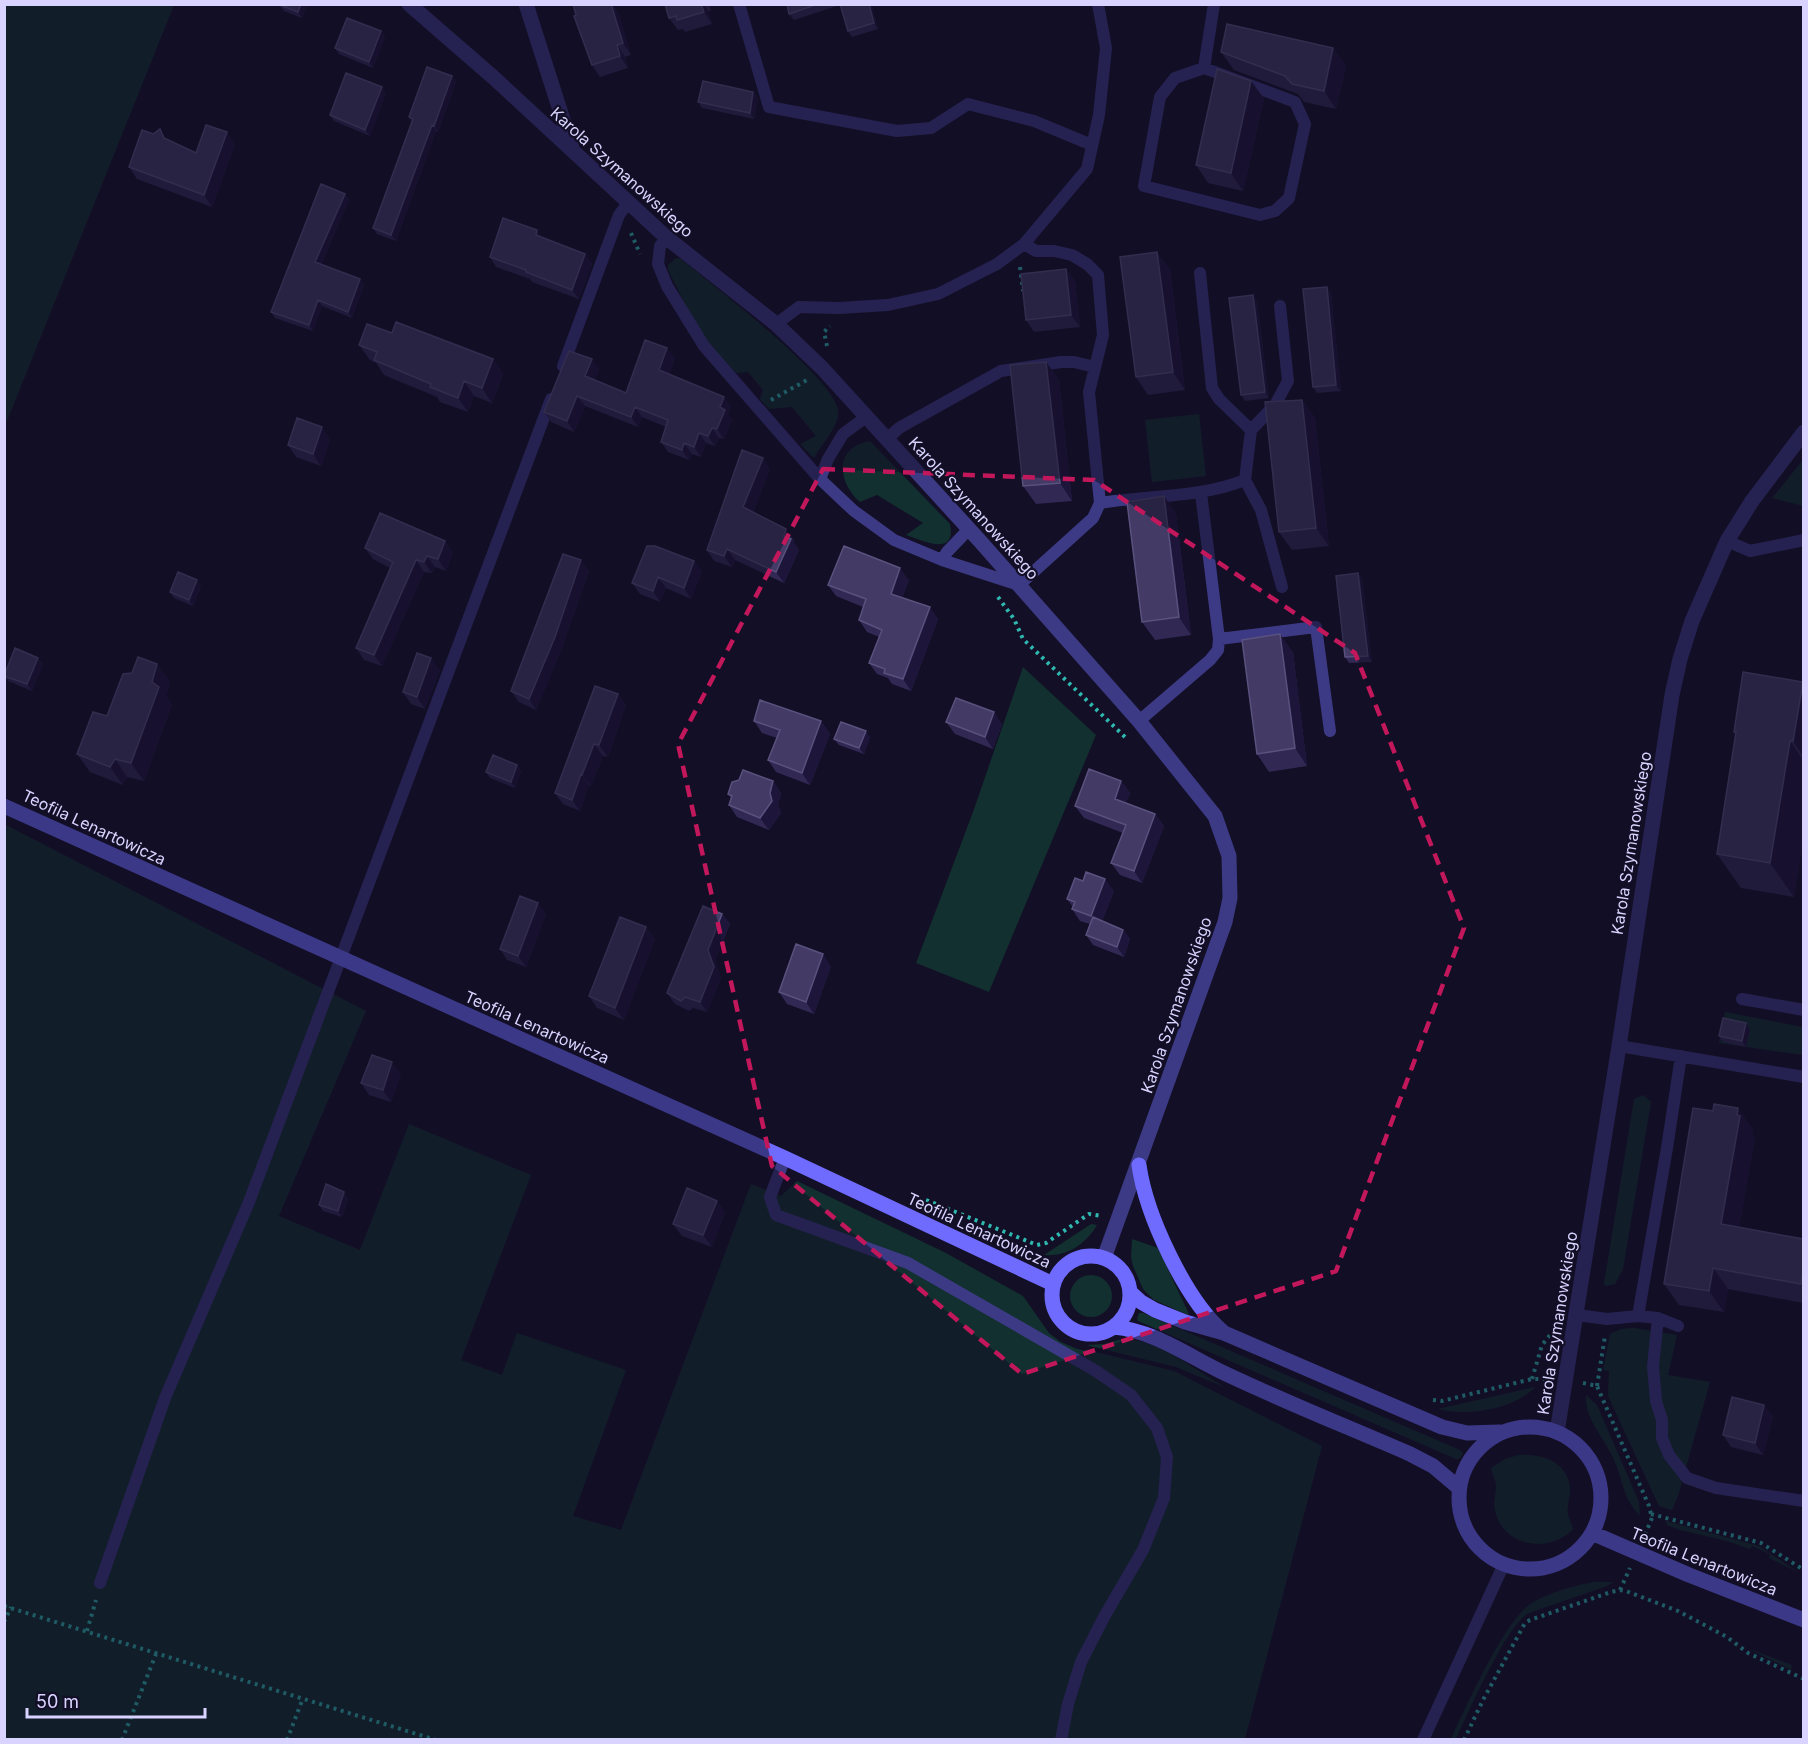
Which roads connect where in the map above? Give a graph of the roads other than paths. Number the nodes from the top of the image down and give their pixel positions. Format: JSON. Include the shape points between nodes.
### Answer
{"nodes":[{"id":1,"x":526,"y":4,"type":"edge"},
{"id":2,"x":740,"y":4,"type":"edge"},
{"id":3,"x":1098,"y":4,"type":"edge"},
{"id":4,"x":1214,"y":4,"type":"edge"},
{"id":5,"x":418,"y":7,"type":"edge"},
{"id":6,"x":1203,"y":68,"type":"junction"},
{"id":7,"x":1092,"y":145,"type":"junction"},
{"id":8,"x":574,"y":154,"type":"junction"},
{"id":9,"x":628,"y":203,"type":"junction"},
{"id":10,"x":667,"y":238,"type":"junction"},
{"id":11,"x":1024,"y":244,"type":"junction"},
{"id":12,"x":1200,"y":273,"type":"dead end"},
{"id":13,"x":1280,"y":306,"type":"dead end"},
{"id":14,"x":776,"y":324,"type":"junction"},
{"id":15,"x":1095,"y":368,"type":"junction"},
{"id":16,"x":866,"y":417,"type":"junction"},
{"id":17,"x":1251,"y":430,"type":"junction"},
{"id":18,"x":1803,"y":432,"type":"edge"},
{"id":19,"x":887,"y":439,"type":"junction"},
{"id":20,"x":820,"y":479,"type":"junction"},
{"id":21,"x":1245,"y":480,"type":"junction"},
{"id":22,"x":1201,"y":493,"type":"junction"},
{"id":23,"x":1100,"y":502,"type":"junction"},
{"id":24,"x":969,"y":529,"type":"junction"},
{"id":25,"x":1803,"y":540,"type":"edge"},
{"id":26,"x":1727,"y":541,"type":"junction"},
{"id":27,"x":942,"y":560,"type":"junction"},
{"id":28,"x":1019,"y":585,"type":"junction"},
{"id":29,"x":1282,"y":587,"type":"dead end"},
{"id":30,"x":1219,"y":639,"type":"junction"},
{"id":31,"x":1139,"y":721,"type":"junction"},
{"id":32,"x":1330,"y":731,"type":"dead end"},
{"id":33,"x":4,"y":806,"type":"edge"},
{"id":34,"x":341,"y":959,"type":"junction"},
{"id":35,"x":1742,"y":999,"type":"dead end"},
{"id":36,"x":1803,"y":1010,"type":"edge"},
{"id":37,"x":1620,"y":1046,"type":"junction"},
{"id":38,"x":1681,"y":1056,"type":"junction"},
{"id":39,"x":1803,"y":1077,"type":"edge"},
{"id":40,"x":785,"y":1158,"type":"junction"},
{"id":41,"x":1139,"y":1165,"type":"junction"},
{"id":42,"x":1104,"y":1258,"type":"junction"},
{"id":43,"x":1053,"y":1284,"type":"junction"},
{"id":44,"x":1130,"y":1292,"type":"junction"},
{"id":45,"x":1577,"y":1315,"type":"junction"},
{"id":46,"x":1638,"y":1316,"type":"junction"},
{"id":47,"x":1658,"y":1318,"type":"junction"},
{"id":48,"x":1678,"y":1326,"type":"dead end"},
{"id":49,"x":1114,"y":1327,"type":"junction"},
{"id":50,"x":1226,"y":1334,"type":"junction"},
{"id":51,"x":1503,"y":1432,"type":"junction"},
{"id":52,"x":1557,"y":1432,"type":"junction"},
{"id":53,"x":1459,"y":1488,"type":"junction"},
{"id":54,"x":1803,"y":1501,"type":"edge"},
{"id":55,"x":1592,"y":1533,"type":"junction"},
{"id":56,"x":1504,"y":1564,"type":"junction"},
{"id":57,"x":100,"y":1583,"type":"road end"},
{"id":58,"x":1803,"y":1620,"type":"edge"},
{"id":59,"x":1061,"y":1740,"type":"edge"},
{"id":60,"x":1423,"y":1740,"type":"edge"}],
"edges":[{"from":1,"to":8,"type":"street"},
{"from":2,"to":7,"type":"lane","via":[[770,107],[897,131],[932,128],[968,104],[1034,121]]},
{"from":3,"to":7,"type":"lane","via":[[1106,48]]},
{"from":4,"to":6,"type":"lane"},
{"from":5,"to":8,"type":"street","name":"Karola Szymanowskiego"},
{"from":6,"to":6,"type":"lane","via":[[1175,78],[1160,97],[1144,186],[1260,215],[1275,211],[1289,198],[1305,124],[1295,102]]},
{"from":7,"to":11,"type":"lane","via":[[1087,169]]},
{"from":8,"to":9,"type":"street","name":"Karola Szymanowskiego"},
{"from":9,"to":10,"type":"street","name":"Karola Szymanowskiego"},
{"from":9,"to":34,"type":"lane","via":[[619,215]]},
{"from":10,"to":14,"type":"street","name":"Karola Szymanowskiego"},
{"from":10,"to":20,"type":"lane","via":[[660,246],[661,272],[704,346]]},
{"from":11,"to":14,"type":"lane","via":[[997,264],[938,294],[888,305],[799,307]]},
{"from":11,"to":15,"type":"lane","via":[[1036,251],[1072,255],[1098,275],[1103,335]]},
{"from":12,"to":17,"type":"lane","via":[[1212,388]]},
{"from":13,"to":17,"type":"lane","via":[[1288,381],[1275,405]]},
{"from":14,"to":16,"type":"street","name":"Karola Szymanowskiego"},
{"from":15,"to":19,"type":"lane","via":[[1061,362],[1001,371],[899,428]]},
{"from":15,"to":23,"type":"lane","via":[[1089,392]]},
{"from":16,"to":19,"type":"street","name":"Karola Szymanowskiego"},
{"from":16,"to":20,"type":"lane","via":[[843,434]]},
{"from":17,"to":21,"type":"lane"},
{"from":18,"to":26,"type":"street","name":"Karola Szymanowskiego"},
{"from":19,"to":24,"type":"street","name":"Karola Szymanowskiego"},
{"from":20,"to":27,"type":"lane","via":[[854,511],[894,540]]},
{"from":21,"to":22,"type":"lane"},
{"from":21,"to":29,"type":"lane","via":[[1261,510]]},
{"from":22,"to":23,"type":"lane"},
{"from":22,"to":30,"type":"lane"},
{"from":23,"to":28,"type":"lane","via":[[1093,518]]},
{"from":24,"to":27,"type":"lane"},
{"from":24,"to":28,"type":"street","name":"Karola Szymanowskiego"},
{"from":25,"to":26,"type":"lane","via":[[1750,551]]},
{"from":26,"to":37,"type":"street","name":"Karola Szymanowskiego","via":[[1692,621],[1676,677]]},
{"from":27,"to":28,"type":"lane"},
{"from":28,"to":31,"type":"street","name":"Karola Szymanowskiego"},
{"from":30,"to":31,"type":"lane","via":[[1218,650],[1210,660]]},
{"from":30,"to":32,"type":"lane","via":[[1316,627]]},
{"from":31,"to":41,"type":"street","name":"Karola Szymanowskiego","via":[[1215,816],[1229,856],[1231,878],[1225,922],[1215,954]]},
{"from":33,"to":34,"type":"street","name":"Teofila Lenartowicza"},
{"from":34,"to":40,"type":"street","name":"Teofila Lenartowicza"},
{"from":34,"to":57,"type":"lane","via":[[249,1202],[165,1398]]},
{"from":35,"to":36,"type":"lane"},
{"from":37,"to":38,"type":"lane"},
{"from":37,"to":45,"type":"street","name":"Karola Szymanowskiego"},
{"from":38,"to":39,"type":"lane"},
{"from":38,"to":46,"type":"lane"},
{"from":40,"to":43,"type":"street","name":"Teofila Lenartowicza"},
{"from":40,"to":59,"type":"lane","via":[[770,1197],[776,1215],[908,1263],[1096,1371],[1131,1395],[1157,1428],[1167,1457],[1164,1498],[1143,1550],[1081,1662]]},
{"from":41,"to":42,"type":"street","name":"Karola Szymanowskiego"},
{"from":41,"to":50,"type":"street","via":[[1150,1208],[1190,1293]]},
{"from":42,"to":43,"type":"street","via":[[1086,1256],[1069,1263]]},
{"from":42,"to":44,"type":"street","via":[[1125,1275]]},
{"from":43,"to":49,"type":"street","via":[[1053,1307],[1066,1326],[1085,1334],[1102,1333]]},
{"from":44,"to":49,"type":"street","via":[[1128,1309]]},
{"from":44,"to":50,"type":"street","via":[[1155,1310]]},
{"from":45,"to":46,"type":"lane","via":[[1607,1319]]},
{"from":45,"to":52,"type":"street","name":"Karola Szymanowskiego"},
{"from":46,"to":47,"type":"lane"},
{"from":47,"to":48,"type":"lane"},
{"from":47,"to":54,"type":"lane","via":[[1653,1366],[1662,1438],[1669,1455],[1687,1478],[1716,1488]]},
{"from":49,"to":53,"type":"street","via":[[1138,1331],[1166,1343],[1231,1376],[1416,1457]]},
{"from":50,"to":51,"type":"street","via":[[1442,1427],[1467,1433]]},
{"from":51,"to":52,"type":"street","via":[[1539,1427]]},
{"from":51,"to":53,"type":"street","via":[[1469,1460]]},
{"from":52,"to":55,"type":"street","via":[[1582,1449],[1597,1474],[1601,1504]]},
{"from":53,"to":56,"type":"street","via":[[1462,1520],[1468,1534],[1490,1557]]},
{"from":55,"to":56,"type":"street","via":[[1561,1562],[1532,1569]]},
{"from":55,"to":58,"type":"street","name":"Teofila Lenartowicza"},
{"from":56,"to":60,"type":"lane"}]}
